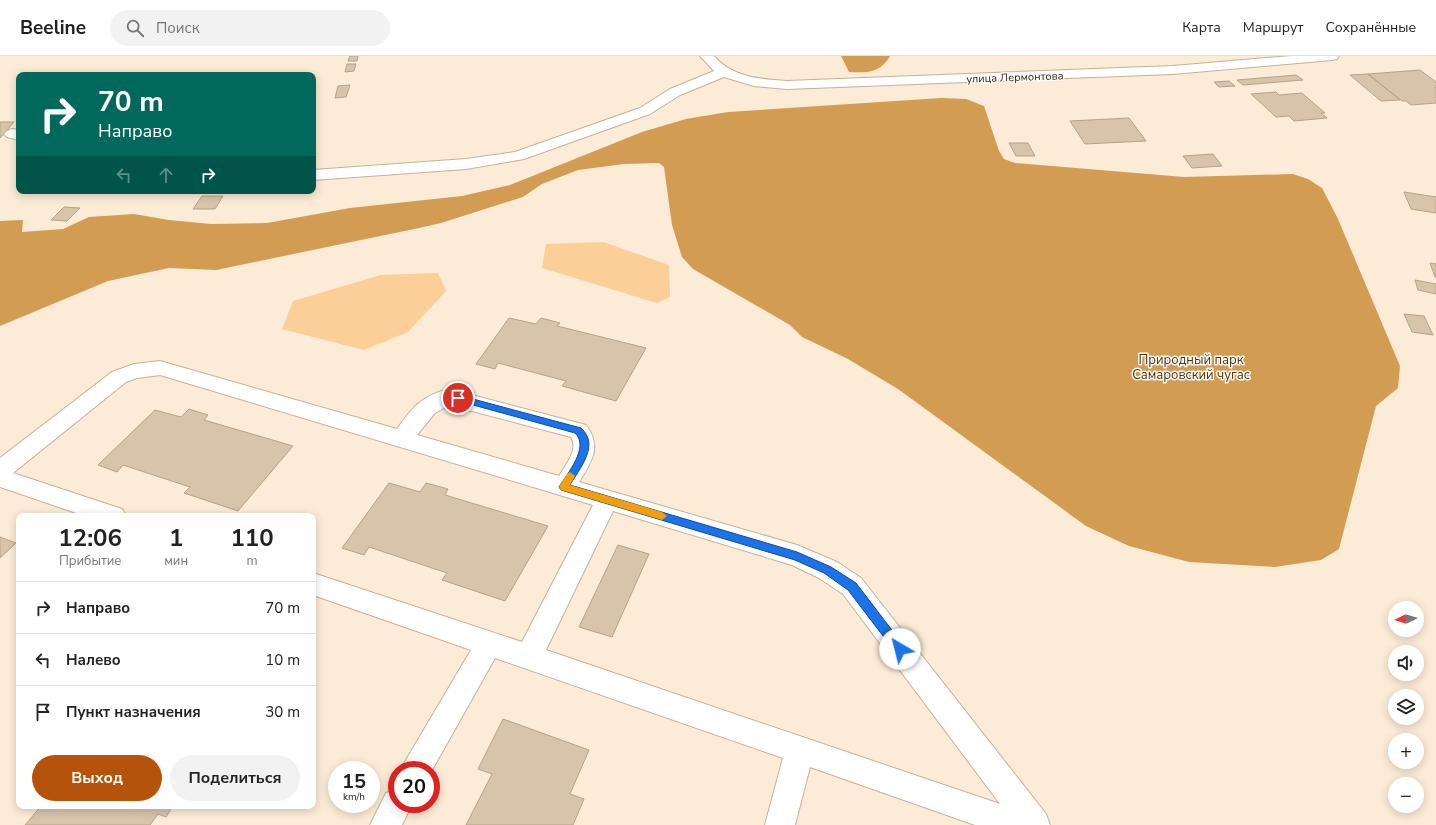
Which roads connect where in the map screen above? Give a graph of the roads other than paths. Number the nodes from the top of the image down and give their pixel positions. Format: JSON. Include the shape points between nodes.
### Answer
{"nodes":[{"id":1,"x":707,"y":56,"type":"edge"},
{"id":2,"x":1332,"y":56,"type":"edge"},
{"id":3,"x":722,"y":73,"type":"junction"},
{"id":4,"x":316,"y":176,"type":"edge"},
{"id":5,"x":402,"y":440,"type":"junction"},
{"id":6,"x":0,"y":471,"type":"edge"},
{"id":7,"x":0,"y":478,"type":"edge"},
{"id":8,"x":564,"y":487,"type":"junction"},
{"id":9,"x":607,"y":500,"type":"junction"},
{"id":10,"x":105,"y":513,"type":"edge"},
{"id":11,"x":316,"y":585,"type":"edge"},
{"id":12,"x":489,"y":643,"type":"junction"},
{"id":13,"x":529,"y":656,"type":"junction"},
{"id":14,"x":800,"y":749,"type":"junction"},
{"id":15,"x":421,"y":761,"type":"edge"},
{"id":16,"x":392,"y":813,"type":"edge"},
{"id":17,"x":385,"y":825,"type":"edge"},
{"id":18,"x":780,"y":825,"type":"edge"},
{"id":19,"x":1018,"y":825,"type":"edge"},
{"id":20,"x":1034,"y":825,"type":"edge"}],
"edges":[{"from":1,"to":3,"type":"street"},
{"from":2,"to":3,"type":"street","name":"улица Лермонтова","via":[[1180,70],[828,84],[759,83]]},
{"from":3,"to":4,"type":"street","via":[[674,92],[645,111],[518,156],[474,164]]},
{"from":5,"to":6,"type":"street","via":[[160,368],[148,368],[119,377]]},
{"from":5,"to":8,"type":"street"},
{"from":5,"to":8,"type":"street","via":[[430,403],[449,397],[578,431],[584,436],[584,452]]},
{"from":7,"to":10,"type":"street"},
{"from":8,"to":9,"type":"street"},
{"from":9,"to":13,"type":"street"},
{"from":9,"to":20,"type":"street","via":[[797,556],[828,570],[852,586]]},
{"from":11,"to":12,"type":"street"},
{"from":12,"to":13,"type":"street"},
{"from":12,"to":15,"type":"street"},
{"from":13,"to":14,"type":"street"},
{"from":14,"to":18,"type":"street"},
{"from":14,"to":19,"type":"street"},
{"from":16,"to":17,"type":"street"}]}
